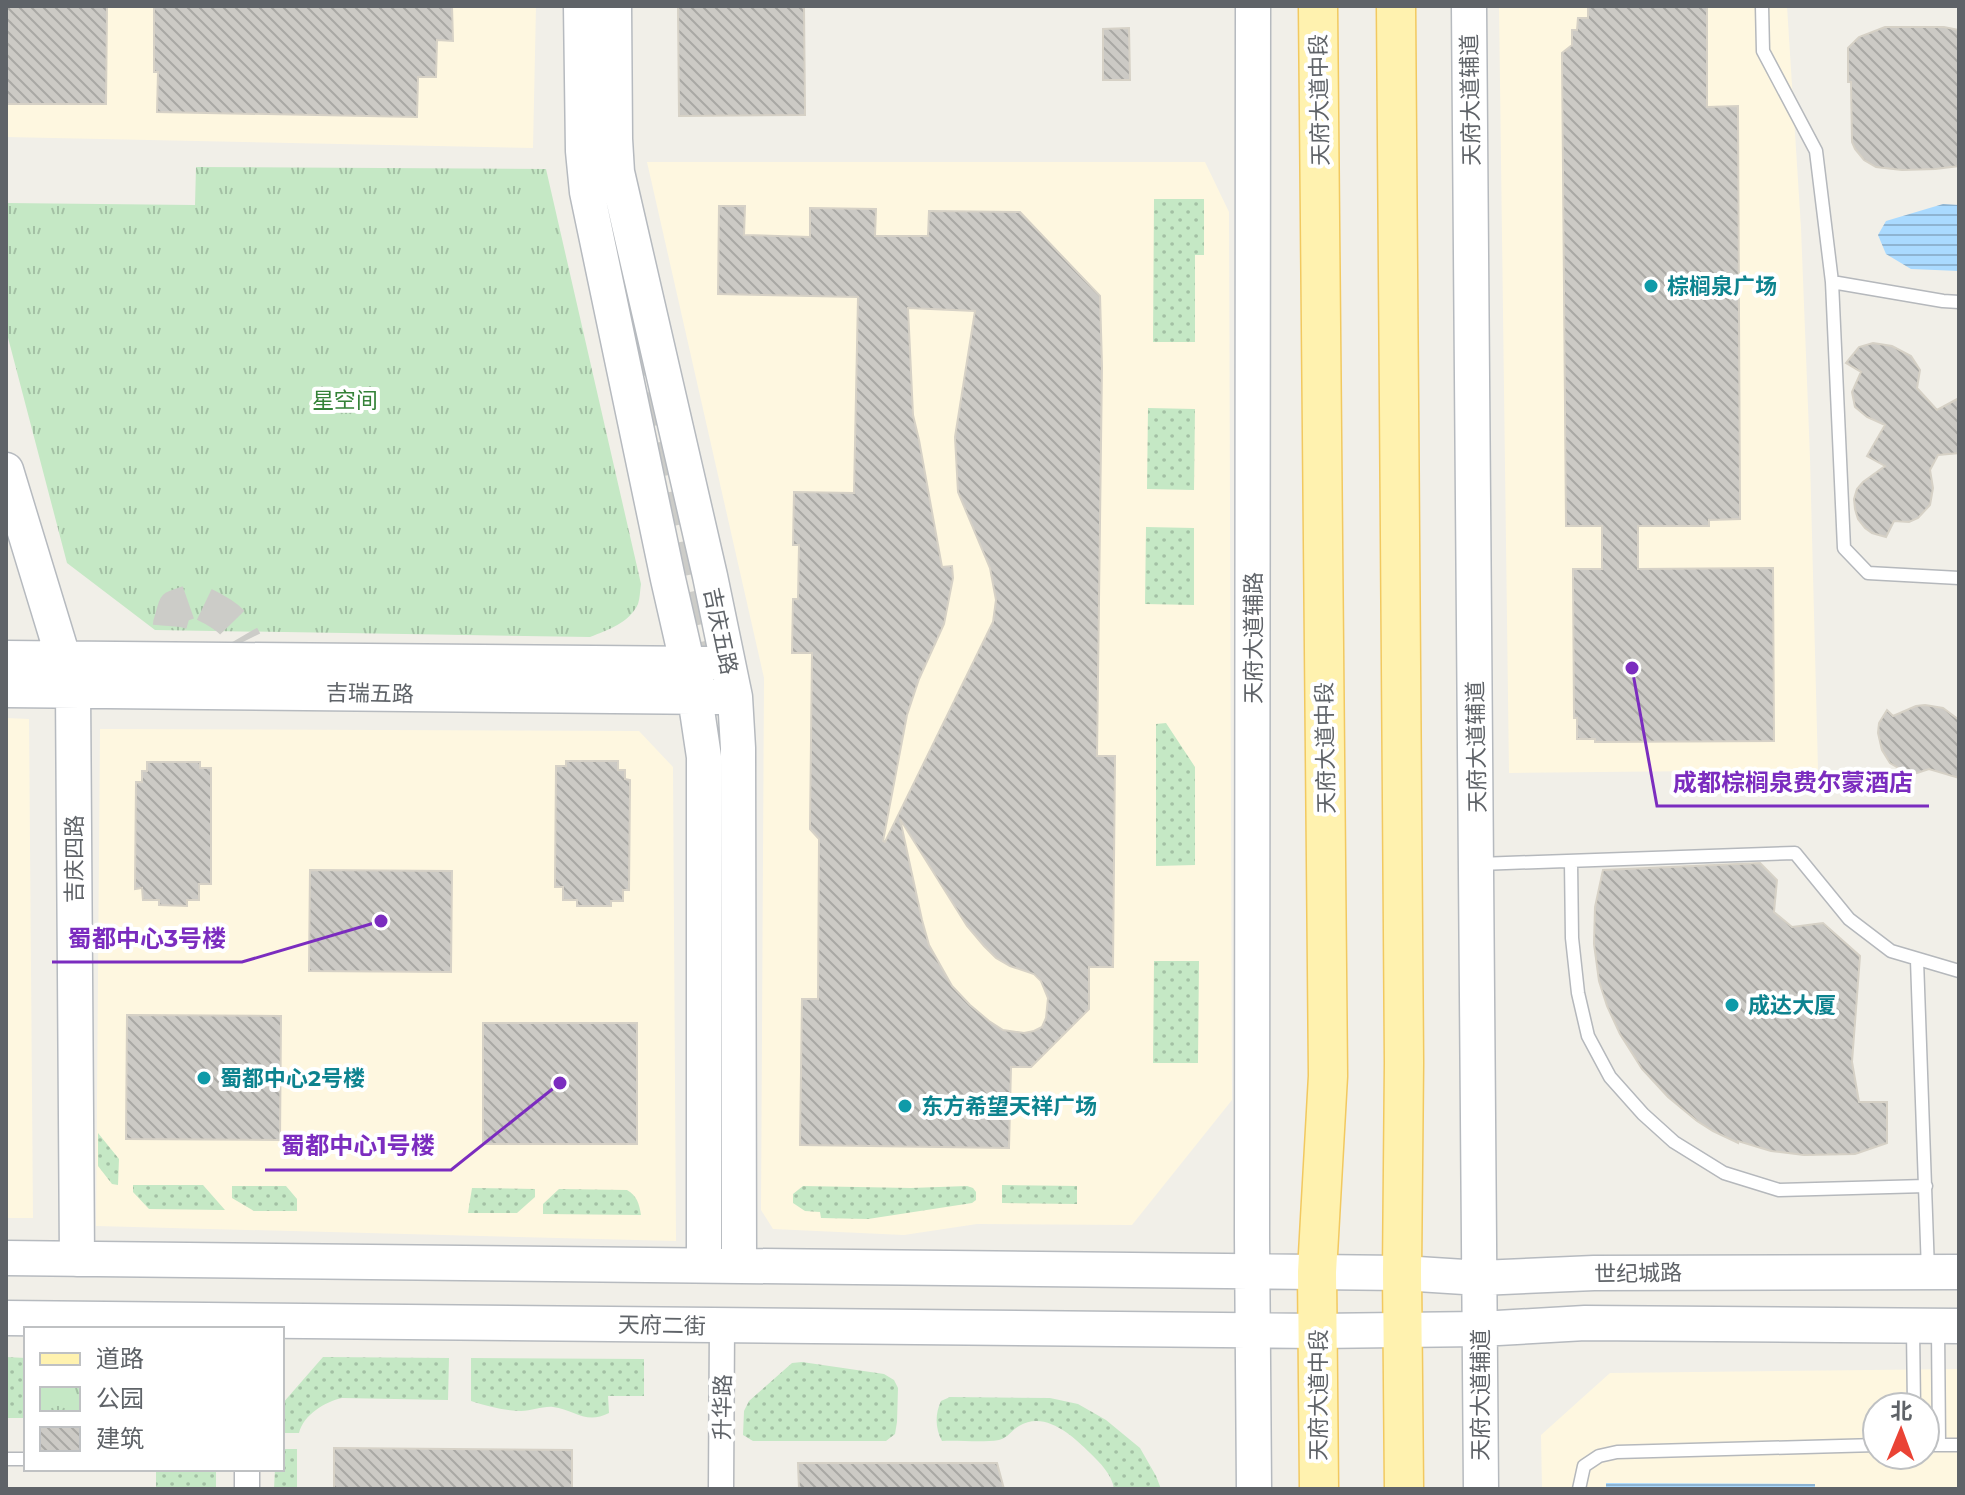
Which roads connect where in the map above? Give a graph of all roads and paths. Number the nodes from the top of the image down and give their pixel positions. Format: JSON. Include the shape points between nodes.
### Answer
{"nodes":[{"id":1,"x":581,"y":6,"type":"edge"},
{"id":2,"x":614,"y":6,"type":"edge"},
{"id":3,"x":1253,"y":6,"type":"edge"},
{"id":4,"x":1318,"y":6,"type":"edge"},
{"id":5,"x":1396,"y":6,"type":"edge"},
{"id":6,"x":1469,"y":6,"type":"edge"},
{"id":7,"x":1762,"y":6,"type":"edge"},
{"id":8,"x":1832,"y":282,"type":"junction"},
{"id":9,"x":1959,"y":302,"type":"edge"},
{"id":10,"x":6,"y":470,"type":"edge"},
{"id":11,"x":1959,"y":578,"type":"edge"},
{"id":12,"x":6,"y":658,"type":"edge"},
{"id":13,"x":62,"y":658,"type":"junction"},
{"id":14,"x":687,"y":664,"type":"junction"},
{"id":15,"x":728,"y":664,"type":"junction"},
{"id":16,"x":6,"y":690,"type":"edge"},
{"id":17,"x":73,"y":690,"type":"junction"},
{"id":18,"x":695,"y":697,"type":"junction"},
{"id":19,"x":735,"y":697,"type":"junction"},
{"id":20,"x":1571,"y":862,"type":"junction"},
{"id":21,"x":1477,"y":864,"type":"junction"},
{"id":22,"x":1917,"y":960,"type":"junction"},
{"id":23,"x":1959,"y":971,"type":"edge"},
{"id":24,"x":1926,"y":1186,"type":"junction"},
{"id":25,"x":6,"y":1258,"type":"edge"},
{"id":26,"x":77,"y":1259,"type":"junction"},
{"id":27,"x":704,"y":1265,"type":"junction"},
{"id":28,"x":739,"y":1265,"type":"junction"},
{"id":29,"x":1253,"y":1271,"type":"junction"},
{"id":30,"x":1944,"y":1271,"type":"edge"},
{"id":31,"x":1317,"y":1272,"type":"junction"},
{"id":32,"x":1402,"y":1273,"type":"junction"},
{"id":33,"x":1480,"y":1278,"type":"junction"},
{"id":34,"x":6,"y":1318,"type":"edge"},
{"id":35,"x":247,"y":1325,"type":"edge"},
{"id":36,"x":722,"y":1326,"type":"junction"},
{"id":37,"x":1937,"y":1326,"type":"edge"},
{"id":38,"x":1480,"y":1329,"type":"junction"},
{"id":39,"x":1403,"y":1330,"type":"junction"},
{"id":40,"x":1253,"y":1331,"type":"junction"},
{"id":41,"x":1317,"y":1331,"type":"junction"},
{"id":42,"x":1919,"y":1391,"type":"edge"},
{"id":43,"x":1938,"y":1391,"type":"edge"},
{"id":44,"x":1861,"y":1445,"type":"edge"},
{"id":45,"x":721,"y":1489,"type":"edge"},
{"id":46,"x":1254,"y":1489,"type":"edge"},
{"id":47,"x":1319,"y":1489,"type":"edge"},
{"id":48,"x":1404,"y":1489,"type":"edge"},
{"id":49,"x":1481,"y":1489,"type":"edge"},
{"id":50,"x":1579,"y":1489,"type":"edge"}],
"edges":[{"from":1,"to":14,"type":"street","name":"吉庆五路","via":[[587,192]]},
{"from":2,"to":15,"type":"street","name":"吉庆五路","via":[[617,172]]},
{"from":3,"to":29,"type":"street","name":"天府大道辅路"},
{"from":4,"to":31,"type":"main road","name":"天府大道中段","via":[[1328,1076]]},
{"from":5,"to":32,"type":"main road"},
{"from":6,"to":21,"type":"street","name":"天府大道辅道"},
{"from":7,"to":8,"type":"lane","via":[[1763,51],[1816,151]]},
{"from":8,"to":9,"type":"lane"},
{"from":8,"to":11,"type":"lane","via":[[1844,548],[1868,573]]},
{"from":10,"to":13,"type":"street","name":"吉庆四路"},
{"from":12,"to":13,"type":"street","name":"吉瑞五路"},
{"from":13,"to":14,"type":"street","name":"吉瑞五路","via":[[246,650]]},
{"from":13,"to":17,"type":"street","name":"吉庆四路"},
{"from":14,"to":15,"type":"street","name":"吉瑞五路"},
{"from":14,"to":18,"type":"street","name":"吉庆五路"},
{"from":15,"to":19,"type":"street","name":"吉庆五路"},
{"from":16,"to":17,"type":"street","name":"吉瑞五路"},
{"from":17,"to":18,"type":"street","name":"吉瑞五路"},
{"from":17,"to":26,"type":"street","name":"吉庆四路"},
{"from":18,"to":19,"type":"street","name":"吉瑞五路"},
{"from":18,"to":27,"type":"street","name":"吉庆五路","via":[[704,757]]},
{"from":19,"to":28,"type":"street","name":"吉庆五路"},
{"from":20,"to":21,"type":"lane"},
{"from":20,"to":22,"type":"lane","via":[[1795,853],[1849,919],[1891,951]]},
{"from":20,"to":24,"type":"lane","via":[[1572,938],[1588,1036],[1610,1077],[1643,1114],[1674,1142],[1724,1173],[1779,1190]]},
{"from":21,"to":33,"type":"street","name":"天府大道辅道"},
{"from":22,"to":23,"type":"lane"},
{"from":22,"to":24,"type":"lane"},
{"from":24,"to":30,"type":"lane"},
{"from":25,"to":26,"type":"street"},
{"from":26,"to":27,"type":"street"},
{"from":27,"to":28,"type":"street"},
{"from":28,"to":29,"type":"street"},
{"from":29,"to":31,"type":"street"},
{"from":29,"to":40,"type":"street"},
{"from":30,"to":33,"type":"street","name":"世纪城路"},
{"from":31,"to":32,"type":"street","name":"世纪城路"},
{"from":31,"to":41,"type":"main road","name":"天府大道中段"},
{"from":32,"to":33,"type":"street","name":"世纪城路"},
{"from":32,"to":39,"type":"main road"},
{"from":33,"to":38,"type":"street","name":"天府大道辅道"},
{"from":34,"to":35,"type":"street","name":"天府二街"},
{"from":35,"to":36,"type":"street","name":"天府二街"},
{"from":36,"to":40,"type":"street","name":"天府二街"},
{"from":36,"to":45,"type":"street","name":"升华路"},
{"from":37,"to":38,"type":"street","via":[[1585,1323]]},
{"from":37,"to":42,"type":"lane"},
{"from":37,"to":43,"type":"lane"},
{"from":38,"to":39,"type":"street"},
{"from":38,"to":49,"type":"street","name":"天府大道辅道"},
{"from":39,"to":41,"type":"street"},
{"from":39,"to":48,"type":"main road"},
{"from":40,"to":41,"type":"street","name":"天府二街"},
{"from":40,"to":46,"type":"street"},
{"from":41,"to":47,"type":"main road","name":"天府大道中段"},
{"from":44,"to":50,"type":"lane","via":[[1617,1452],[1584,1466]]}]}
